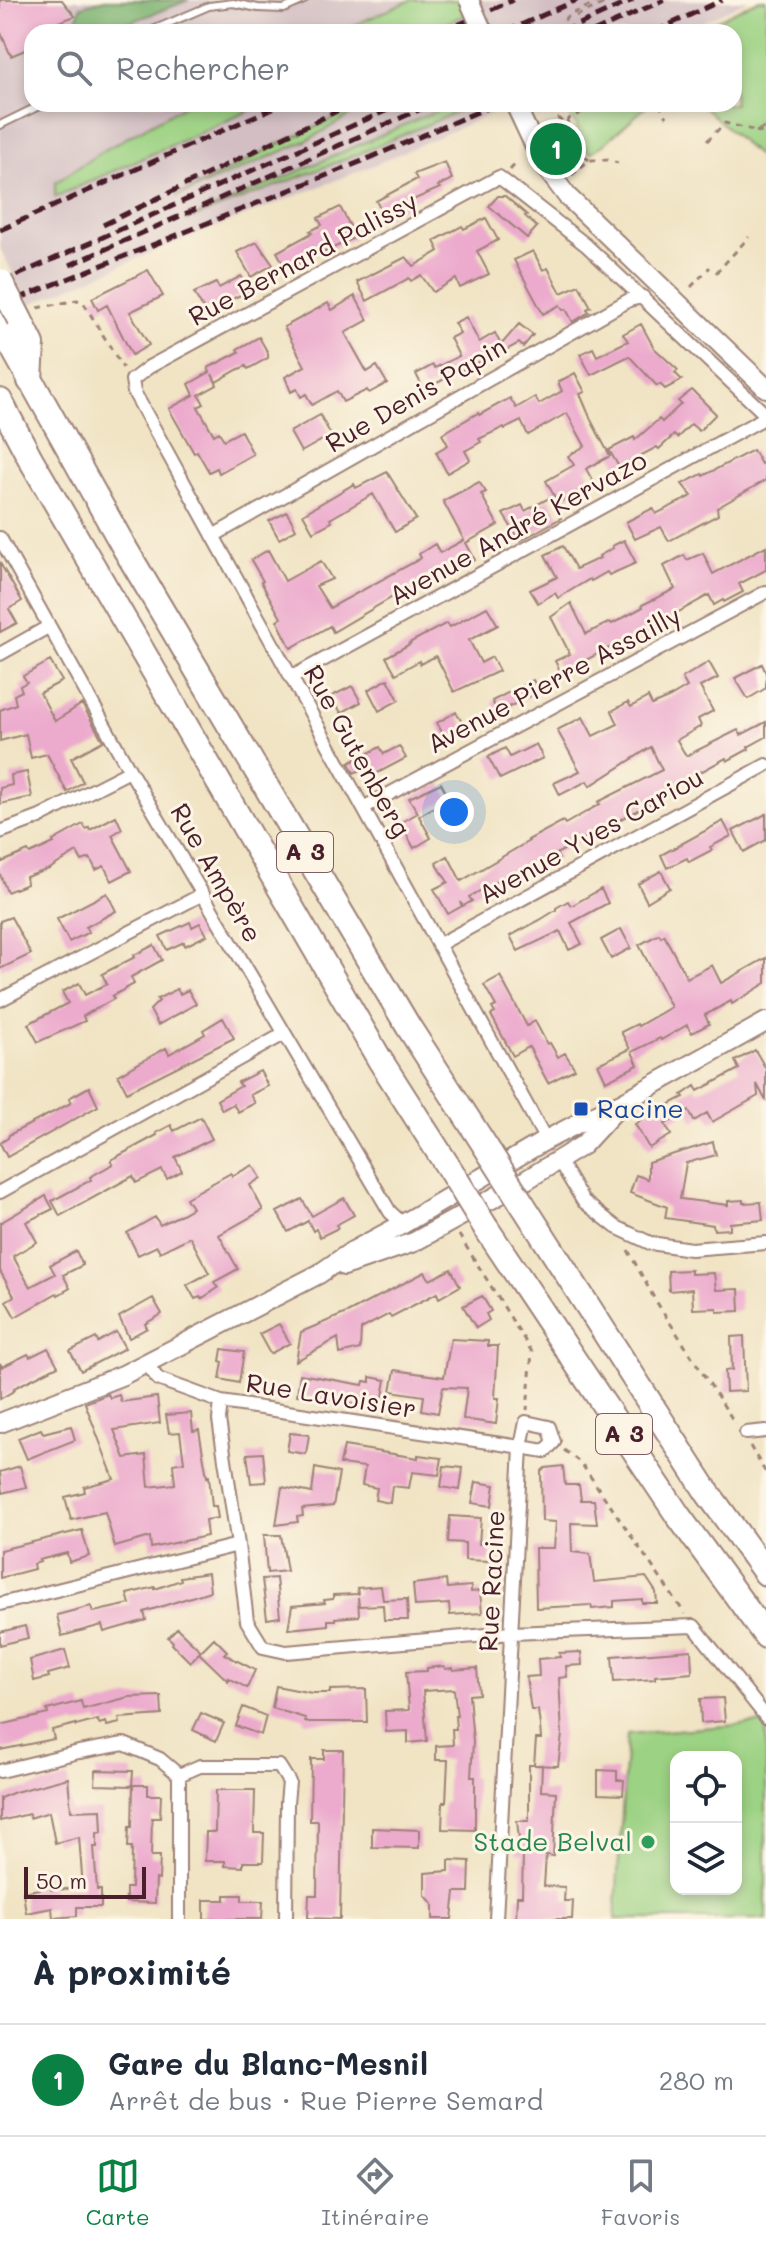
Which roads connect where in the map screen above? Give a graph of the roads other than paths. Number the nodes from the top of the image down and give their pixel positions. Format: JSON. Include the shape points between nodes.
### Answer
{"nodes":[{"id":1,"x":304,"y":0,"type":"edge"},
{"id":2,"x":469,"y":0,"type":"edge"},
{"id":3,"x":167,"y":24,"type":"edge"},
{"id":4,"x":480,"y":24,"type":"edge"},
{"id":5,"x":27,"y":112,"type":"edge"},
{"id":6,"x":518,"y":112,"type":"edge"},
{"id":7,"x":0,"y":125,"type":"edge"},
{"id":8,"x":0,"y":281,"type":"edge"},
{"id":9,"x":643,"y":297,"type":"junction"},
{"id":10,"x":14,"y":320,"type":"edge"},
{"id":11,"x":132,"y":383,"type":"joint"},
{"id":12,"x":766,"y":388,"type":"edge"},
{"id":13,"x":0,"y":401,"type":"edge"},
{"id":14,"x":766,"y":416,"type":"edge"},
{"id":15,"x":0,"y":437,"type":"edge"},
{"id":16,"x":30,"y":458,"type":"junction"},
{"id":17,"x":213,"y":536,"type":"junction"},
{"id":18,"x":0,"y":538,"type":"edge"},
{"id":19,"x":766,"y":592,"type":"edge"},
{"id":20,"x":48,"y":627,"type":"junction"},
{"id":21,"x":1,"y":654,"type":"edge"},
{"id":22,"x":292,"y":677,"type":"junction"},
{"id":23,"x":766,"y":765,"type":"edge"},
{"id":24,"x":130,"y":771,"type":"junction"},
{"id":25,"x":363,"y":808,"type":"junction"},
{"id":26,"x":0,"y":832,"type":"edge"},
{"id":27,"x":203,"y":894,"type":"junction"},
{"id":28,"x":438,"y":945,"type":"junction"},
{"id":29,"x":0,"y":1000,"type":"edge"},
{"id":30,"x":766,"y":1022,"type":"edge"},
{"id":31,"x":284,"y":1034,"type":"junction"},
{"id":32,"x":621,"y":1103,"type":"junction"},
{"id":33,"x":546,"y":1140,"type":"junction"},
{"id":34,"x":559,"y":1161,"type":"junction"},
{"id":35,"x":0,"y":1192,"type":"edge"},
{"id":36,"x":403,"y":1224,"type":"junction"},
{"id":37,"x":414,"y":1242,"type":"junction"},
{"id":38,"x":766,"y":1243,"type":"edge"},
{"id":39,"x":319,"y":1274,"type":"junction"},
{"id":40,"x":146,"y":1363,"type":"junction"},
{"id":41,"x":221,"y":1402,"type":"junction"},
{"id":42,"x":526,"y":1422,"type":"joint"},
{"id":43,"x":0,"y":1423,"type":"edge"},
{"id":44,"x":766,"y":1431,"type":"edge"},
{"id":45,"x":746,"y":1433,"type":"road end"},
{"id":46,"x":521,"y":1447,"type":"junction"},
{"id":47,"x":238,"y":1545,"type":"junction"},
{"id":48,"x":766,"y":1573,"type":"edge"},
{"id":49,"x":0,"y":1604,"type":"edge"},
{"id":50,"x":511,"y":1633,"type":"junction"},
{"id":51,"x":766,"y":1636,"type":"edge"},
{"id":52,"x":766,"y":1717,"type":"edge"},
{"id":53,"x":0,"y":1771,"type":"edge"},
{"id":54,"x":179,"y":1775,"type":"junction"},
{"id":55,"x":179,"y":1919,"type":"edge"},
{"id":56,"x":286,"y":1919,"type":"edge"},
{"id":57,"x":496,"y":1919,"type":"edge"}],
"edges":[{"from":1,"to":3,"type":"lane","via":[[284,9],[209,6]]},
{"from":2,"to":4,"type":"street","bridge":true},
{"from":5,"to":7,"type":"lane"},
{"from":6,"to":12,"type":"street","via":[[543,164],[567,196]]},
{"from":8,"to":10,"type":"highway","bridge":true},
{"from":9,"to":11,"type":"street","name":"Rue Bernard Palissy","via":[[499,177],[149,367]]},
{"from":9,"to":14,"type":"street"},
{"from":9,"to":17,"type":"street","name":"Rue Denis Papin","via":[[629,300]]},
{"from":10,"to":48,"type":"highway","number":"A 3","bridge":true,"via":[[32,344],[30,381],[408,1026],[707,1492]]},
{"from":11,"to":17,"type":"street","name":"Rue Gutenberg"},
{"from":13,"to":16,"type":"highway","number":"A 3"},
{"from":14,"to":22,"type":"street","name":"Avenue André Kervazo"},
{"from":15,"to":16,"type":"highway"},
{"from":16,"to":51,"type":"highway","number":"A 3","bridge":true,"via":[[380,1060],[677,1514]]},
{"from":17,"to":22,"type":"street","name":"Rue Gutenberg"},
{"from":18,"to":20,"type":"street","name":"Rue Ampère"},
{"from":19,"to":25,"type":"street","name":"Avenue Pierre Assailly"},
{"from":20,"to":21,"type":"street"},
{"from":20,"to":24,"type":"street","name":"Rue Ampère"},
{"from":22,"to":25,"type":"street","name":"Rue Gutenberg"},
{"from":23,"to":28,"type":"street","name":"Avenue Yves Cariou"},
{"from":24,"to":26,"type":"street"},
{"from":24,"to":27,"type":"street","name":"Rue Ampère"},
{"from":25,"to":28,"type":"street","name":"Rue Gutenberg"},
{"from":27,"to":29,"type":"street"},
{"from":27,"to":31,"type":"street","name":"Rue Ampère"},
{"from":28,"to":33,"type":"street","name":"Rue Gutenberg"},
{"from":30,"to":32,"type":"street"},
{"from":31,"to":35,"type":"street"},
{"from":31,"to":36,"type":"street","name":"Rue Ampère","via":[[390,1212]]},
{"from":32,"to":33,"type":"street"},
{"from":32,"to":34,"type":"street","via":[[583,1145]]},
{"from":33,"to":34,"type":"street"},
{"from":33,"to":36,"type":"street"},
{"from":34,"to":37,"type":"street"},
{"from":34,"to":38,"type":"street","via":[[583,1201],[616,1227],[650,1243],[691,1249]]},
{"from":36,"to":37,"type":"street"},
{"from":36,"to":39,"type":"street"},
{"from":37,"to":39,"type":"street"},
{"from":39,"to":40,"type":"street"},
{"from":40,"to":41,"type":"street","name":"Rue Lavoisier","via":[[158,1379]]},
{"from":40,"to":43,"type":"street"},
{"from":41,"to":46,"type":"street","name":"Rue Lavoisier"},
{"from":41,"to":47,"type":"street","via":[[219,1420]]},
{"from":42,"to":46,"type":"street","name":"Rue Racine"},
{"from":42,"to":46,"type":"street","name":"Rue Lavoisier","via":[[549,1427],[554,1442],[545,1451]]},
{"from":44,"to":45,"type":"street"},
{"from":46,"to":50,"type":"street","name":"Rue Racine"},
{"from":47,"to":49,"type":"street"},
{"from":47,"to":50,"type":"street","via":[[247,1621],[263,1647],[286,1652]]},
{"from":50,"to":52,"type":"street","via":[[694,1626]]},
{"from":50,"to":57,"type":"street","name":"Rue Racine"},
{"from":53,"to":54,"type":"street","via":[[124,1744],[160,1759]]},
{"from":54,"to":55,"type":"street"},
{"from":54,"to":56,"type":"street","via":[[200,1766],[279,1766],[289,1782]]}]}
